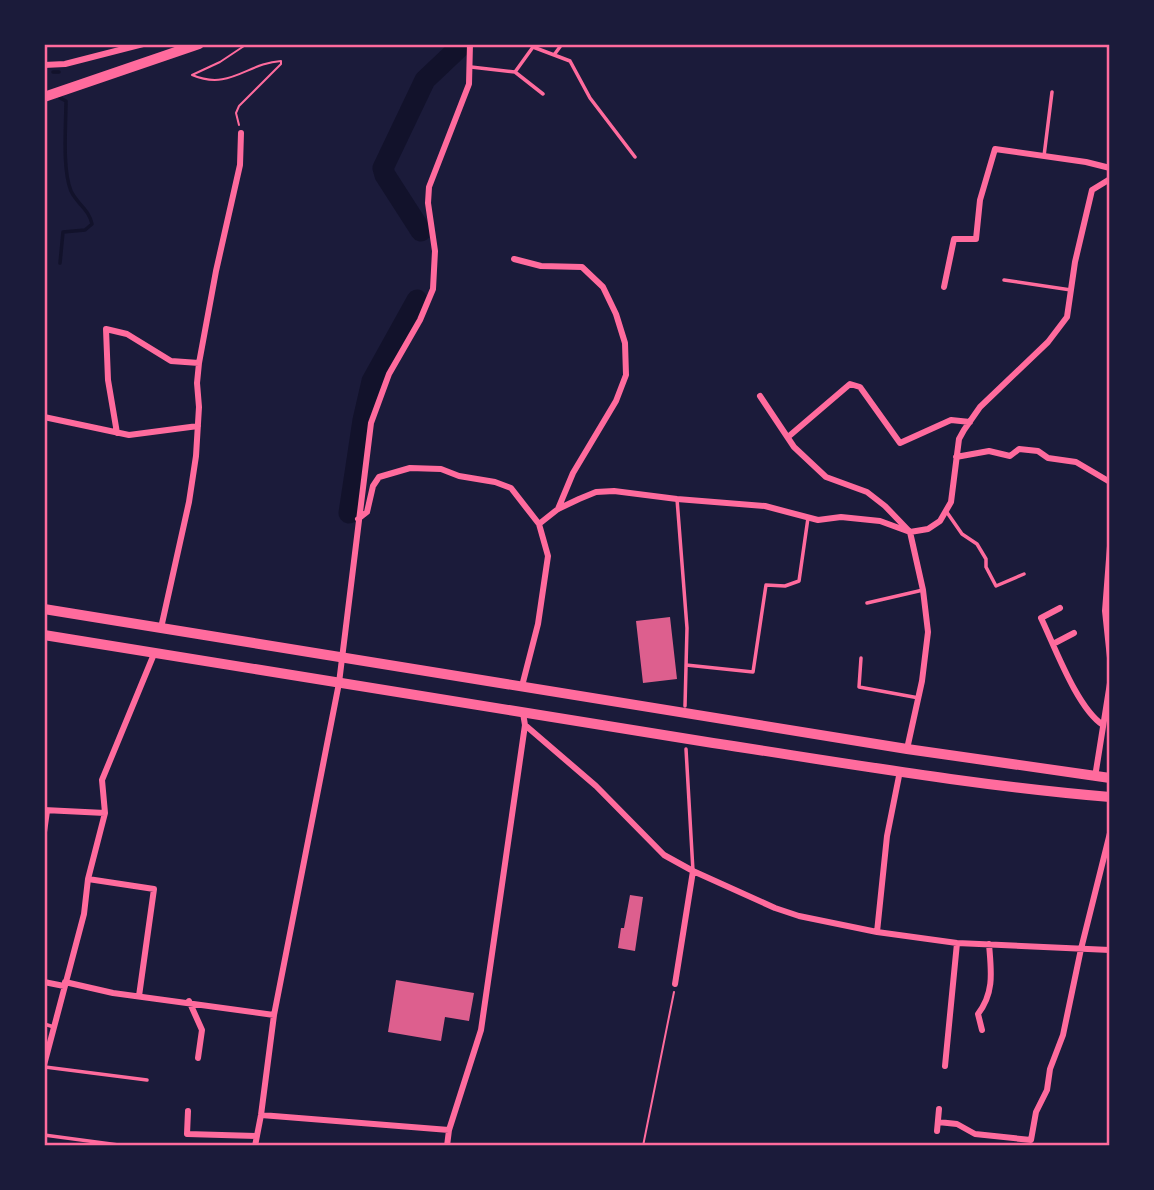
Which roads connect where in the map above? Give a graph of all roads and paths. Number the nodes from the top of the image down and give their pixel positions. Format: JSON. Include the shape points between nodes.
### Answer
{"nodes":[{"id":1,"x":133,"y":44,"type":"edge"},
{"id":2,"x":143,"y":44,"type":"edge"},
{"id":3,"x":199,"y":44,"type":"edge"},
{"id":4,"x":247,"y":44,"type":"edge"},
{"id":5,"x":470,"y":44,"type":"edge"},
{"id":6,"x":562,"y":44,"type":"edge"},
{"id":7,"x":123,"y":50,"type":"junction"},
{"id":8,"x":554,"y":55,"type":"junction"},
{"id":9,"x":44,"y":65,"type":"edge"},
{"id":10,"x":471,"y":66,"type":"junction"},
{"id":11,"x":514,"y":72,"type":"junction"},
{"id":12,"x":1052,"y":92,"type":"dead end"},
{"id":13,"x":543,"y":94,"type":"dead end"},
{"id":14,"x":44,"y":97,"type":"edge"},
{"id":15,"x":241,"y":133,"type":"joint"},
{"id":16,"x":1044,"y":156,"type":"junction"},
{"id":17,"x":635,"y":157,"type":"dead end"},
{"id":18,"x":1110,"y":168,"type":"edge"},
{"id":19,"x":1110,"y":179,"type":"edge"},
{"id":20,"x":514,"y":259,"type":"dead end"},
{"id":21,"x":1004,"y":280,"type":"dead end"},
{"id":22,"x":944,"y":287,"type":"dead end"},
{"id":23,"x":1071,"y":290,"type":"junction"},
{"id":24,"x":199,"y":363,"type":"junction"},
{"id":25,"x":760,"y":396,"type":"dead end"},
{"id":26,"x":44,"y":417,"type":"edge"},
{"id":27,"x":970,"y":422,"type":"junction"},
{"id":28,"x":198,"y":426,"type":"junction"},
{"id":29,"x":117,"y":433,"type":"junction"},
{"id":30,"x":788,"y":438,"type":"junction"},
{"id":31,"x":957,"y":457,"type":"junction"},
{"id":32,"x":1110,"y":482,"type":"edge"},
{"id":33,"x":677,"y":499,"type":"junction"},
{"id":34,"x":558,"y":509,"type":"junction"},
{"id":35,"x":945,"y":509,"type":"junction"},
{"id":36,"x":808,"y":518,"type":"junction"},
{"id":37,"x":358,"y":519,"type":"junction"},
{"id":38,"x":539,"y":523,"type":"junction"},
{"id":39,"x":910,"y":533,"type":"junction"},
{"id":40,"x":1110,"y":546,"type":"edge"},
{"id":41,"x":1024,"y":574,"type":"dead end"},
{"id":42,"x":923,"y":590,"type":"junction"},
{"id":43,"x":867,"y":603,"type":"dead end"},
{"id":44,"x":1060,"y":608,"type":"dead end"},
{"id":45,"x":44,"y":609,"type":"edge"},
{"id":46,"x":161,"y":628,"type":"junction"},
{"id":47,"x":1074,"y":633,"type":"dead end"},
{"id":48,"x":44,"y":635,"type":"edge"},
{"id":49,"x":1053,"y":643,"type":"junction"},
{"id":50,"x":154,"y":654,"type":"junction"},
{"id":51,"x":342,"y":658,"type":"junction"},
{"id":52,"x":861,"y":658,"type":"dead end"},
{"id":53,"x":1110,"y":658,"type":"edge"},
{"id":54,"x":686,"y":665,"type":"junction"},
{"id":55,"x":339,"y":683,"type":"junction"},
{"id":56,"x":1110,"y":683,"type":"edge"},
{"id":57,"x":523,"y":686,"type":"junction"},
{"id":58,"x":919,"y":698,"type":"junction"},
{"id":59,"x":685,"y":706,"type":"dead end"},
{"id":60,"x":524,"y":719,"type":"junction"},
{"id":61,"x":1103,"y":725,"type":"junction"},
{"id":62,"x":907,"y":748,"type":"junction"},
{"id":63,"x":686,"y":749,"type":"dead end"},
{"id":64,"x":900,"y":771,"type":"junction"},
{"id":65,"x":1095,"y":777,"type":"junction"},
{"id":66,"x":1110,"y":778,"type":"edge"},
{"id":67,"x":1110,"y":797,"type":"edge"},
{"id":68,"x":46,"y":811,"type":"edge"},
{"id":69,"x":104,"y":813,"type":"junction"},
{"id":70,"x":44,"y":832,"type":"edge"},
{"id":71,"x":1110,"y":833,"type":"edge"},
{"id":72,"x":693,"y":871,"type":"junction"},
{"id":73,"x":88,"y":879,"type":"junction"},
{"id":74,"x":877,"y":932,"type":"junction"},
{"id":75,"x":957,"y":943,"type":"junction"},
{"id":76,"x":989,"y":944,"type":"junction"},
{"id":77,"x":1081,"y":948,"type":"junction"},
{"id":78,"x":1110,"y":950,"type":"edge"},
{"id":79,"x":44,"y":982,"type":"edge"},
{"id":80,"x":64,"y":984,"type":"junction"},
{"id":81,"x":675,"y":984,"type":"joint"},
{"id":82,"x":139,"y":996,"type":"junction"},
{"id":83,"x":189,"y":1001,"type":"junction"},
{"id":84,"x":274,"y":1015,"type":"junction"},
{"id":85,"x":44,"y":1024,"type":"edge"},
{"id":86,"x":54,"y":1027,"type":"junction"},
{"id":87,"x":982,"y":1030,"type":"dead end"},
{"id":88,"x":198,"y":1058,"type":"dead end"},
{"id":89,"x":44,"y":1066,"type":"edge"},
{"id":90,"x":945,"y":1066,"type":"dead end"},
{"id":91,"x":147,"y":1080,"type":"dead end"},
{"id":92,"x":939,"y":1109,"type":"dead end"},
{"id":93,"x":188,"y":1111,"type":"dead end"},
{"id":94,"x":261,"y":1115,"type":"junction"},
{"id":95,"x":937,"y":1122,"type":"junction"},
{"id":96,"x":449,"y":1130,"type":"junction"},
{"id":97,"x":937,"y":1132,"type":"dead end"},
{"id":98,"x":44,"y":1135,"type":"edge"},
{"id":99,"x":257,"y":1136,"type":"junction"},
{"id":100,"x":126,"y":1146,"type":"edge"},
{"id":101,"x":255,"y":1146,"type":"edge"},
{"id":102,"x":447,"y":1146,"type":"edge"},
{"id":103,"x":643,"y":1146,"type":"edge"}],
"edges":[{"from":1,"to":7,"type":"lane"},
{"from":2,"to":7,"type":"street"},
{"from":3,"to":14,"type":"main road"},
{"from":4,"to":15,"type":"path","via":[[192,75],[222,81],[281,61],[239,106],[236,118]]},
{"from":5,"to":10,"type":"street"},
{"from":6,"to":8,"type":"lane"},
{"from":7,"to":9,"type":"street"},
{"from":8,"to":11,"type":"lane","via":[[533,47]]},
{"from":8,"to":17,"type":"lane","via":[[570,61],[590,98]]},
{"from":10,"to":11,"type":"lane"},
{"from":10,"to":37,"type":"street","via":[[464,100],[429,187],[433,289],[375,407]]},
{"from":11,"to":13,"type":"lane"},
{"from":12,"to":16,"type":"lane"},
{"from":15,"to":24,"type":"street","via":[[240,165]]},
{"from":16,"to":18,"type":"street"},
{"from":16,"to":22,"type":"street","via":[[995,149],[980,200],[976,239],[954,239]]},
{"from":19,"to":23,"type":"street","via":[[1093,191]]},
{"from":20,"to":34,"type":"street","via":[[541,266],[582,267],[603,287],[625,343],[626,375],[616,401],[573,473]]},
{"from":21,"to":23,"type":"lane"},
{"from":23,"to":27,"type":"street","via":[[1067,317],[1048,342]]},
{"from":24,"to":28,"type":"street"},
{"from":24,"to":29,"type":"street","via":[[171,361],[127,334],[106,329]]},
{"from":25,"to":30,"type":"street"},
{"from":26,"to":29,"type":"street"},
{"from":27,"to":30,"type":"street","via":[[951,420],[900,443],[860,387],[850,384]]},
{"from":27,"to":31,"type":"street","via":[[959,439]]},
{"from":28,"to":29,"type":"street"},
{"from":28,"to":46,"type":"street","via":[[189,502]]},
{"from":30,"to":39,"type":"street","via":[[826,477],[867,492]]},
{"from":31,"to":32,"type":"street","via":[[989,451],[1010,456],[1019,449],[1038,451],[1048,458],[1076,462]]},
{"from":31,"to":35,"type":"street","via":[[951,502]]},
{"from":33,"to":34,"type":"street","via":[[596,492]]},
{"from":33,"to":36,"type":"street","via":[[765,506]]},
{"from":33,"to":54,"type":"lane"},
{"from":34,"to":38,"type":"street"},
{"from":35,"to":39,"type":"street","via":[[940,521]]},
{"from":35,"to":41,"type":"lane","via":[[962,534],[977,544],[996,586]]},
{"from":36,"to":39,"type":"street","via":[[880,521]]},
{"from":36,"to":54,"type":"lane","via":[[799,580],[785,586],[766,585],[753,672]]},
{"from":37,"to":38,"type":"street","via":[[367,512],[379,477],[422,467],[511,488]]},
{"from":37,"to":51,"type":"street"},
{"from":38,"to":57,"type":"street","via":[[548,556]]},
{"from":39,"to":42,"type":"street"},
{"from":40,"to":53,"type":"street","via":[[1105,611]]},
{"from":42,"to":43,"type":"lane"},
{"from":42,"to":58,"type":"street","via":[[928,632]]},
{"from":44,"to":49,"type":"street","via":[[1041,618]]},
{"from":45,"to":46,"type":"main road"},
{"from":46,"to":51,"type":"main road"},
{"from":47,"to":49,"type":"street"},
{"from":48,"to":50,"type":"main road"},
{"from":49,"to":61,"type":"street","via":[[1091,718]]},
{"from":50,"to":55,"type":"main road"},
{"from":50,"to":69,"type":"street","via":[[102,780]]},
{"from":51,"to":55,"type":"street"},
{"from":51,"to":57,"type":"main road"},
{"from":52,"to":58,"type":"lane","via":[[859,687]]},
{"from":54,"to":59,"type":"lane"},
{"from":55,"to":60,"type":"main road"},
{"from":55,"to":84,"type":"street"},
{"from":56,"to":61,"type":"street"},
{"from":57,"to":62,"type":"main road"},
{"from":58,"to":62,"type":"street"},
{"from":60,"to":64,"type":"main road"},
{"from":60,"to":72,"type":"street","via":[[664,855]]},
{"from":60,"to":96,"type":"street","via":[[481,1030]]},
{"from":61,"to":65,"type":"street"},
{"from":62,"to":65,"type":"main road"},
{"from":63,"to":72,"type":"lane"},
{"from":64,"to":67,"type":"main road"},
{"from":64,"to":74,"type":"street","via":[[887,836]]},
{"from":65,"to":66,"type":"main road"},
{"from":68,"to":69,"type":"street"},
{"from":68,"to":70,"type":"street"},
{"from":69,"to":73,"type":"street"},
{"from":71,"to":77,"type":"street"},
{"from":72,"to":74,"type":"street","via":[[799,916]]},
{"from":72,"to":81,"type":"street"},
{"from":73,"to":80,"type":"street","via":[[84,914]]},
{"from":73,"to":82,"type":"street","via":[[154,889]]},
{"from":74,"to":75,"type":"street"},
{"from":75,"to":76,"type":"street"},
{"from":75,"to":90,"type":"street"},
{"from":76,"to":77,"type":"street"},
{"from":76,"to":87,"type":"street","via":[[992,982],[988,1002],[978,1014]]},
{"from":77,"to":78,"type":"street"},
{"from":77,"to":95,"type":"street","via":[[1063,1035],[1047,1090],[1035,1112],[1031,1140],[975,1134]]},
{"from":79,"to":80,"type":"street"},
{"from":80,"to":82,"type":"street"},
{"from":80,"to":86,"type":"street"},
{"from":81,"to":103,"type":"path"},
{"from":82,"to":83,"type":"street"},
{"from":83,"to":84,"type":"street"},
{"from":83,"to":88,"type":"street","via":[[202,1030]]},
{"from":84,"to":94,"type":"street"},
{"from":85,"to":86,"type":"lane"},
{"from":86,"to":89,"type":"street"},
{"from":89,"to":91,"type":"lane"},
{"from":92,"to":95,"type":"street"},
{"from":93,"to":99,"type":"street","via":[[187,1134]]},
{"from":94,"to":96,"type":"street"},
{"from":94,"to":99,"type":"street"},
{"from":95,"to":97,"type":"street"},
{"from":96,"to":102,"type":"street"},
{"from":98,"to":100,"type":"lane"},
{"from":99,"to":101,"type":"street"}]}
